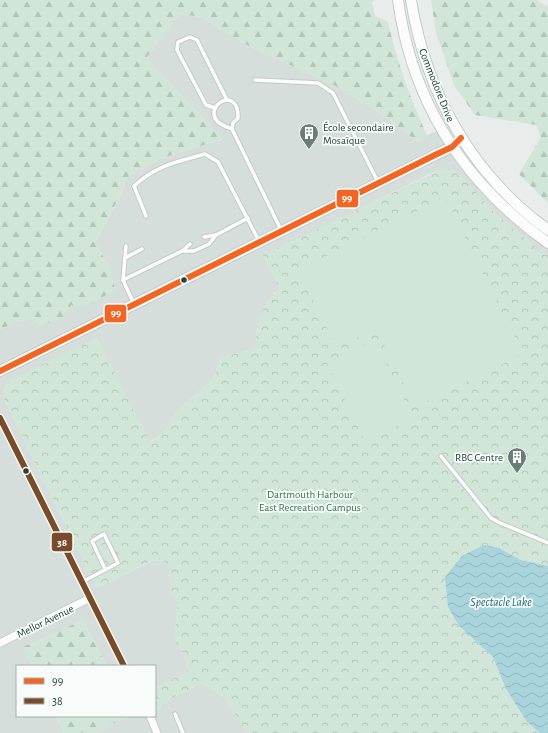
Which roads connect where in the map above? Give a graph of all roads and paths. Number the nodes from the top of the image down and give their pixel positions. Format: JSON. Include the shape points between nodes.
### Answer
{"nodes":[{"id":1,"x":398,"y":0,"type":"edge"},
{"id":2,"x":411,"y":0,"type":"edge"},
{"id":3,"x":255,"y":80,"type":"dead end"},
{"id":4,"x":227,"y":100,"type":"junction"},
{"id":5,"x":215,"y":108,"type":"junction"},
{"id":6,"x":232,"y":129,"type":"junction"},
{"id":7,"x":461,"y":138,"type":"junction"},
{"id":8,"x":452,"y":147,"type":"junction"},
{"id":9,"x":379,"y":183,"type":"junction"},
{"id":10,"x":146,"y":216,"type":"dead end"},
{"id":11,"x":248,"y":218,"type":"junction"},
{"id":12,"x":548,"y":230,"type":"edge"},
{"id":13,"x":282,"y":231,"type":"junction"},
{"id":14,"x":216,"y":235,"type":"junction"},
{"id":15,"x":204,"y":237,"type":"dead end"},
{"id":16,"x":259,"y":242,"type":"junction"},
{"id":17,"x":548,"y":243,"type":"edge"},
{"id":18,"x":190,"y":244,"type":"dead end"},
{"id":19,"x":126,"y":246,"type":"dead end"},
{"id":20,"x":142,"y":249,"type":"dead end"},
{"id":21,"x":182,"y":251,"type":"junction"},
{"id":22,"x":125,"y":258,"type":"junction"},
{"id":23,"x":123,"y":280,"type":"junction"},
{"id":24,"x":134,"y":305,"type":"junction"},
{"id":25,"x":0,"y":371,"type":"edge"},
{"id":26,"x":0,"y":418,"type":"edge"},
{"id":27,"x":441,"y":456,"type":"dead end"},
{"id":28,"x":548,"y":542,"type":"edge"},
{"id":29,"x":105,"y":569,"type":"junction"},
{"id":30,"x":82,"y":582,"type":"junction"},
{"id":31,"x":90,"y":598,"type":"junction"},
{"id":32,"x":0,"y":643,"type":"edge"},
{"id":33,"x":124,"y":665,"type":"edge"},
{"id":34,"x":175,"y":714,"type":"dead end"},
{"id":35,"x":150,"y":717,"type":"edge"},
{"id":36,"x":157,"y":733,"type":"edge"},
{"id":37,"x":183,"y":733,"type":"edge"}],
"edges":[{"from":1,"to":8,"type":"main road","name":"Commodore Drive","via":[[404,35],[416,76]]},
{"from":2,"to":7,"type":"main road","name":"Commodore Drive","via":[[428,69]]},
{"from":3,"to":9,"type":"lane","via":[[318,84],[333,93]]},
{"from":4,"to":5,"type":"lane","via":[[221,101]]},
{"from":4,"to":5,"type":"lane","via":[[197,40],[190,36],[178,42],[177,50],[206,105]]},
{"from":4,"to":6,"type":"lane","via":[[236,105],[238,111],[238,118]]},
{"from":5,"to":6,"type":"lane","via":[[214,116],[217,121]]},
{"from":6,"to":13,"type":"lane"},
{"from":7,"to":8,"type":"main road"},
{"from":7,"to":12,"type":"main road","name":"Commodore Drive","via":[[499,187],[522,210]]},
{"from":8,"to":9,"type":"main road"},
{"from":8,"to":17,"type":"main road","name":"Commodore Drive","via":[[502,206]]},
{"from":9,"to":13,"type":"main road"},
{"from":10,"to":11,"type":"lane","via":[[134,186],[146,174],[170,163],[205,154],[218,162]]},
{"from":11,"to":14,"type":"lane"},
{"from":11,"to":16,"type":"lane"},
{"from":13,"to":16,"type":"main road"},
{"from":14,"to":15,"type":"lane"},
{"from":14,"to":21,"type":"lane","via":[[209,244],[194,251]]},
{"from":16,"to":24,"type":"main road"},
{"from":18,"to":21,"type":"lane"},
{"from":19,"to":22,"type":"lane"},
{"from":20,"to":22,"type":"lane"},
{"from":21,"to":23,"type":"lane"},
{"from":22,"to":23,"type":"lane"},
{"from":23,"to":24,"type":"lane"},
{"from":24,"to":25,"type":"main road"},
{"from":26,"to":30,"type":"street"},
{"from":27,"to":28,"type":"lane","via":[[487,514],[498,522]]},
{"from":29,"to":29,"type":"lane","via":[[118,563],[104,534],[92,540]]},
{"from":29,"to":30,"type":"lane"},
{"from":30,"to":31,"type":"street"},
{"from":31,"to":32,"type":"street","name":"Mellor Avenue"},
{"from":31,"to":33,"type":"street"},
{"from":34,"to":37,"type":"lane"},
{"from":35,"to":36,"type":"street"}]}
